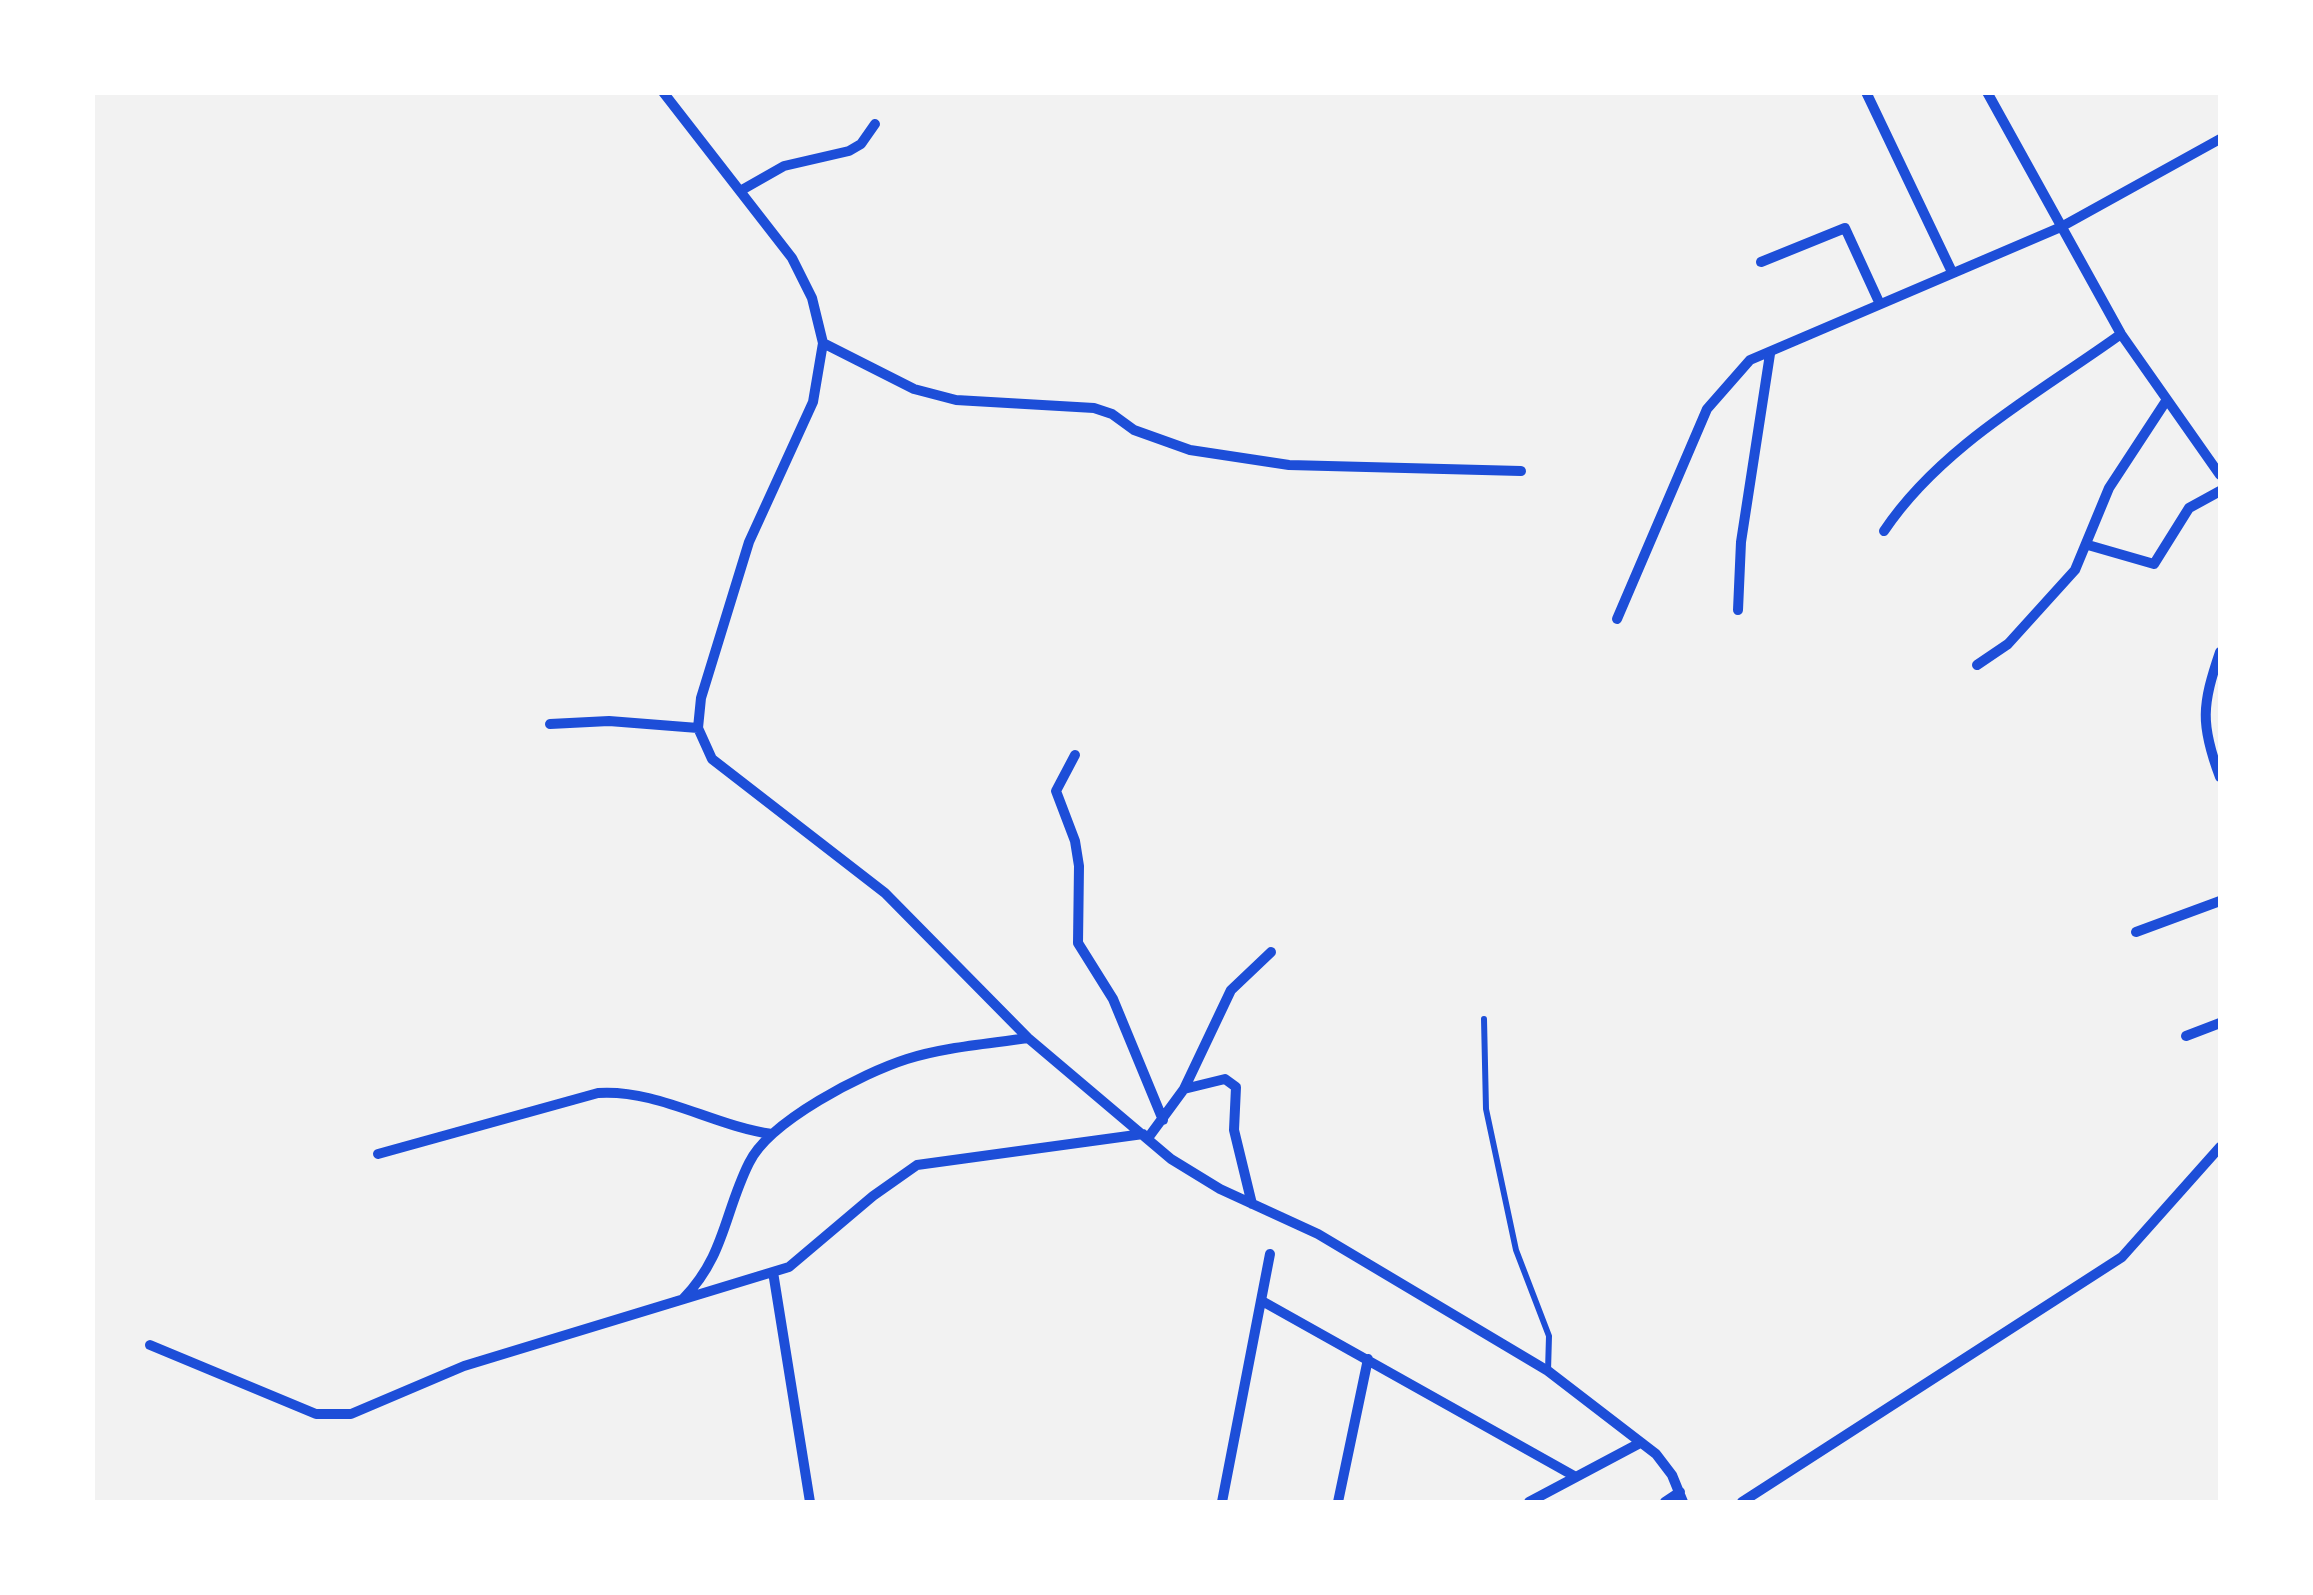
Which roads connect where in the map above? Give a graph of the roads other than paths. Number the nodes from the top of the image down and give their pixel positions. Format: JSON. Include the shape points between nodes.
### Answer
{"nodes":[{"id":1,"x":663,"y":92,"type":"edge"},
{"id":2,"x":1866,"y":92,"type":"edge"},
{"id":3,"x":1986,"y":92,"type":"edge"},
{"id":4,"x":875,"y":124,"type":"dead end"},
{"id":5,"x":2220,"y":139,"type":"edge"},
{"id":6,"x":740,"y":191,"type":"junction"},
{"id":7,"x":2061,"y":226,"type":"junction"},
{"id":8,"x":1761,"y":262,"type":"dead end"},
{"id":9,"x":1952,"y":272,"type":"junction"},
{"id":10,"x":1879,"y":302,"type":"junction"},
{"id":11,"x":2121,"y":334,"type":"junction"},
{"id":12,"x":824,"y":343,"type":"junction"},
{"id":13,"x":1770,"y":354,"type":"junction"},
{"id":14,"x":2166,"y":401,"type":"junction"},
{"id":15,"x":1521,"y":471,"type":"dead end"},
{"id":16,"x":2220,"y":474,"type":"edge"},
{"id":17,"x":2220,"y":490,"type":"edge"},
{"id":18,"x":1884,"y":532,"type":"dead end"},
{"id":19,"x":2088,"y":545,"type":"junction"},
{"id":20,"x":1738,"y":610,"type":"dead end"},
{"id":21,"x":1617,"y":619,"type":"dead end"},
{"id":22,"x":2220,"y":652,"type":"edge"},
{"id":23,"x":1977,"y":666,"type":"dead end"},
{"id":24,"x":550,"y":724,"type":"dead end"},
{"id":25,"x":698,"y":728,"type":"junction"},
{"id":26,"x":2220,"y":740,"type":"edge"},
{"id":27,"x":2208,"y":743,"type":"junction"},
{"id":28,"x":1075,"y":755,"type":"dead end"},
{"id":29,"x":2220,"y":777,"type":"edge"},
{"id":30,"x":2220,"y":902,"type":"edge"},
{"id":31,"x":2136,"y":932,"type":"dead end"},
{"id":32,"x":1270,"y":952,"type":"dead end"},
{"id":33,"x":1484,"y":1019,"type":"dead end"},
{"id":34,"x":2220,"y":1023,"type":"edge"},
{"id":35,"x":2186,"y":1036,"type":"dead end"},
{"id":36,"x":1028,"y":1038,"type":"junction"},
{"id":37,"x":1184,"y":1089,"type":"junction"},
{"id":38,"x":1163,"y":1120,"type":"junction"},
{"id":39,"x":772,"y":1134,"type":"junction"},
{"id":40,"x":1146,"y":1136,"type":"junction"},
{"id":41,"x":2220,"y":1147,"type":"edge"},
{"id":42,"x":378,"y":1154,"type":"dead end"},
{"id":43,"x":1252,"y":1204,"type":"junction"},
{"id":44,"x":1270,"y":1254,"type":"dead end"},
{"id":45,"x":773,"y":1272,"type":"junction"},
{"id":46,"x":682,"y":1299,"type":"junction"},
{"id":47,"x":1262,"y":1301,"type":"junction"},
{"id":48,"x":150,"y":1345,"type":"dead end"},
{"id":49,"x":1368,"y":1359,"type":"junction"},
{"id":50,"x":1548,"y":1371,"type":"junction"},
{"id":51,"x":1640,"y":1443,"type":"junction"},
{"id":52,"x":1576,"y":1477,"type":"junction"},
{"id":53,"x":1682,"y":1498,"type":"edge"},
{"id":54,"x":810,"y":1502,"type":"edge"},
{"id":55,"x":1222,"y":1502,"type":"edge"},
{"id":56,"x":1338,"y":1502,"type":"edge"},
{"id":57,"x":1529,"y":1502,"type":"edge"},
{"id":58,"x":1665,"y":1502,"type":"edge"},
{"id":59,"x":1742,"y":1502,"type":"edge"}],
"edges":[{"from":1,"to":6,"type":"street"},
{"from":2,"to":9,"type":"street"},
{"from":3,"to":7,"type":"street"},
{"from":4,"to":6,"type":"street","via":[[849,151],[784,166]]},
{"from":5,"to":7,"type":"street"},
{"from":6,"to":12,"type":"street","via":[[803,276]]},
{"from":7,"to":9,"type":"street"},
{"from":7,"to":11,"type":"street"},
{"from":8,"to":10,"type":"street","via":[[1846,228]]},
{"from":9,"to":10,"type":"street"},
{"from":10,"to":13,"type":"street"},
{"from":11,"to":14,"type":"street"},
{"from":11,"to":18,"type":"street","via":[[1929,475]]},
{"from":12,"to":15,"type":"street","via":[[914,389],[956,400],[1094,408],[1190,450],[1290,465]]},
{"from":12,"to":25,"type":"street","via":[[814,402],[745,556],[700,698]]},
{"from":13,"to":20,"type":"street"},
{"from":13,"to":21,"type":"street","via":[[1750,360],[1707,408]]},
{"from":14,"to":16,"type":"street"},
{"from":14,"to":19,"type":"street","via":[[2110,488]]},
{"from":17,"to":19,"type":"street","via":[[2189,508],[2154,564]]},
{"from":19,"to":23,"type":"street","via":[[2075,570],[2008,644]]},
{"from":22,"to":27,"type":"street","via":[[2204,699]]},
{"from":24,"to":25,"type":"street"},
{"from":25,"to":36,"type":"street","via":[[712,759],[885,893]]},
{"from":26,"to":27,"type":"street"},
{"from":27,"to":29,"type":"street"},
{"from":28,"to":38,"type":"street","via":[[1056,791],[1079,866],[1078,943],[1113,999]]},
{"from":30,"to":31,"type":"street"},
{"from":32,"to":37,"type":"street","via":[[1231,990]]},
{"from":33,"to":50,"type":"lane","via":[[1486,1109],[1516,1250],[1549,1336]]},
{"from":34,"to":35,"type":"street"},
{"from":36,"to":39,"type":"street","via":[[906,1060],[853,1083]]},
{"from":36,"to":40,"type":"street"},
{"from":37,"to":38,"type":"street"},
{"from":37,"to":43,"type":"street","via":[[1225,1079],[1236,1086],[1234,1130]]},
{"from":38,"to":40,"type":"street"},
{"from":39,"to":42,"type":"street","via":[[734,1128],[637,1093],[598,1093]]},
{"from":39,"to":46,"type":"street","via":[[738,1186],[704,1278]]},
{"from":40,"to":43,"type":"street","via":[[1171,1159]]},
{"from":40,"to":45,"type":"street","via":[[918,1164],[790,1267]]},
{"from":41,"to":59,"type":"street","via":[[2122,1257]]},
{"from":43,"to":50,"type":"street","via":[[1318,1234]]},
{"from":44,"to":47,"type":"street"},
{"from":45,"to":46,"type":"street"},
{"from":45,"to":54,"type":"street"},
{"from":46,"to":48,"type":"street","via":[[464,1366],[352,1414],[316,1414]]},
{"from":47,"to":49,"type":"street"},
{"from":47,"to":55,"type":"street"},
{"from":49,"to":52,"type":"street"},
{"from":49,"to":56,"type":"street"},
{"from":50,"to":51,"type":"street"},
{"from":51,"to":52,"type":"street"},
{"from":51,"to":53,"type":"street","via":[[1656,1454]]},
{"from":52,"to":57,"type":"street"},
{"from":53,"to":58,"type":"street"}]}
